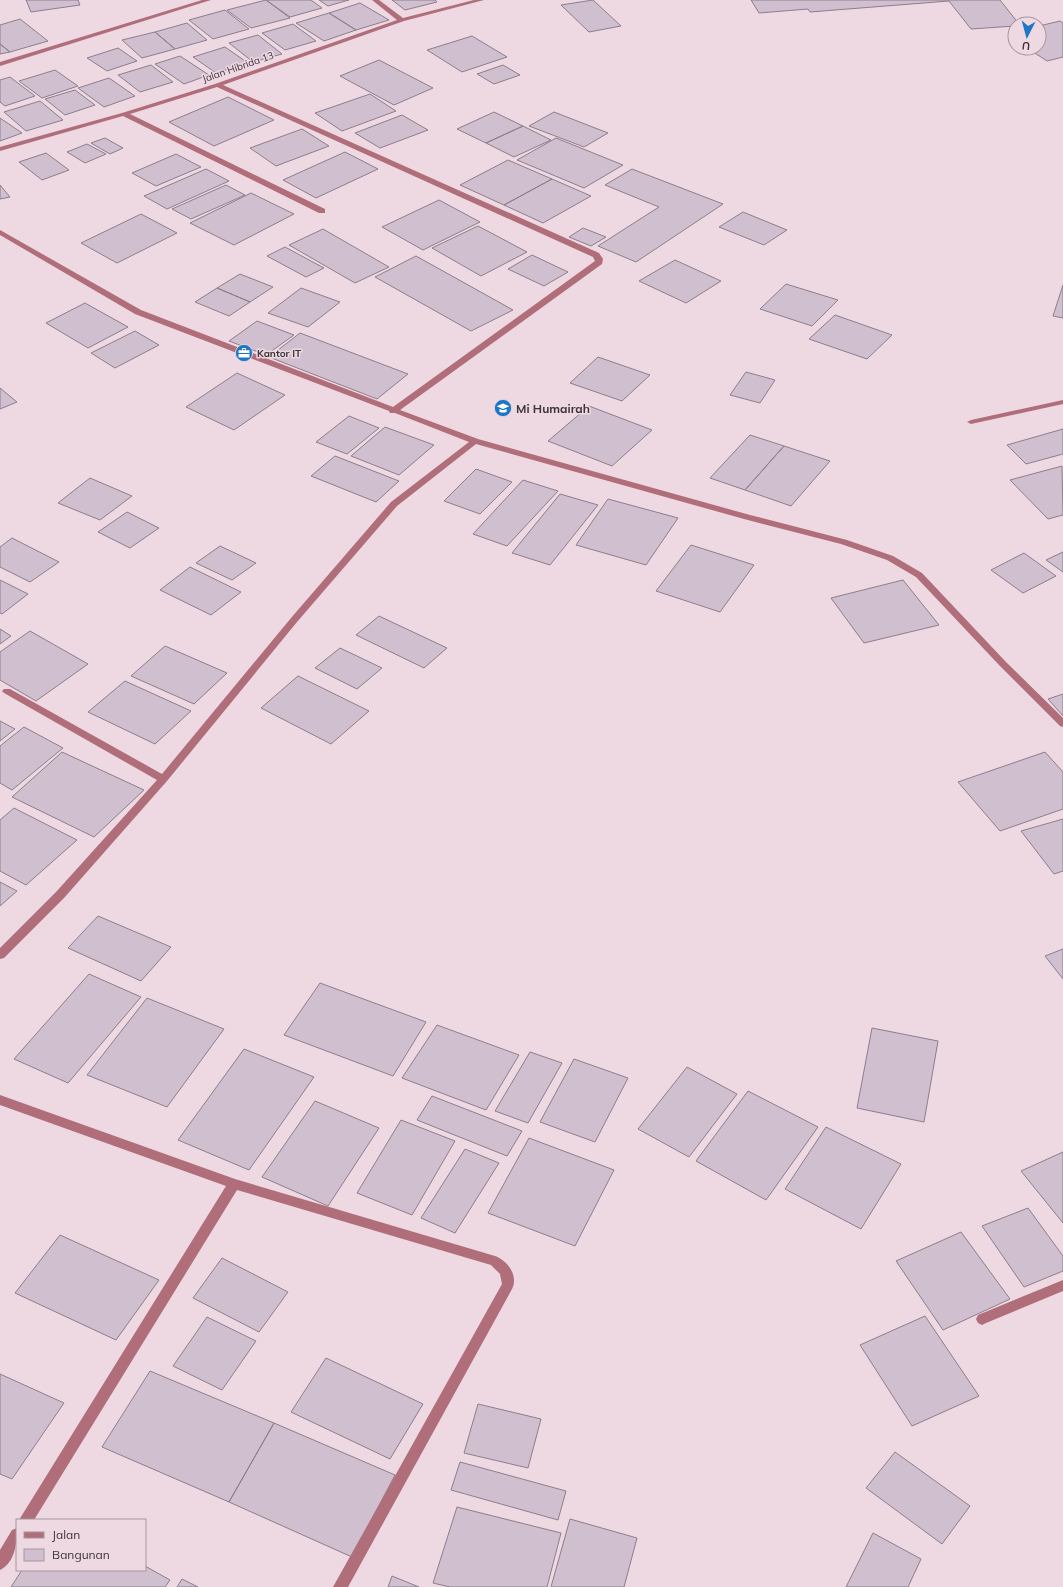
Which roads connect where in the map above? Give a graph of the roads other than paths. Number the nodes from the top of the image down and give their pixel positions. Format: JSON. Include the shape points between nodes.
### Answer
{"nodes":[{"id":1,"x":208,"y":0,"type":"edge"},
{"id":2,"x":375,"y":0,"type":"edge"},
{"id":3,"x":481,"y":0,"type":"edge"},
{"id":4,"x":402,"y":20,"type":"junction"},
{"id":5,"x":0,"y":64,"type":"edge"},
{"id":6,"x":217,"y":85,"type":"junction"},
{"id":7,"x":124,"y":114,"type":"junction"},
{"id":8,"x":0,"y":149,"type":"edge"},
{"id":9,"x":322,"y":211,"type":"dead end"},
{"id":10,"x":0,"y":232,"type":"edge"},
{"id":11,"x":1063,"y":402,"type":"edge"},
{"id":12,"x":393,"y":411,"type":"junction"},
{"id":13,"x":971,"y":422,"type":"dead end"},
{"id":14,"x":475,"y":441,"type":"junction"},
{"id":15,"x":7,"y":691,"type":"dead end"},
{"id":16,"x":1063,"y":724,"type":"edge"},
{"id":17,"x":163,"y":778,"type":"junction"},
{"id":18,"x":0,"y":955,"type":"edge"},
{"id":19,"x":0,"y":1100,"type":"edge"},
{"id":20,"x":234,"y":1184,"type":"junction"},
{"id":21,"x":1063,"y":1285,"type":"edge"},
{"id":22,"x":982,"y":1319,"type":"dead end"},
{"id":23,"x":27,"y":1519,"type":"edge"},
{"id":24,"x":16,"y":1537,"type":"edge"},
{"id":25,"x":0,"y":1563,"type":"edge"},
{"id":26,"x":340,"y":1587,"type":"edge"}],
"edges":[{"from":1,"to":5,"type":"street"},
{"from":2,"to":4,"type":"street"},
{"from":3,"to":4,"type":"street","name":"Jalan Hibrida 13"},
{"from":4,"to":6,"type":"street","name":"Jalan Hibrida 13"},
{"from":6,"to":7,"type":"street","name":"Jalan Hibrida 13"},
{"from":6,"to":12,"type":"street","via":[[589,251],[599,259],[599,262]]},
{"from":7,"to":8,"type":"street","name":"Jalan Hibrida 13"},
{"from":7,"to":9,"type":"street"},
{"from":10,"to":12,"type":"street","via":[[138,312]]},
{"from":11,"to":13,"type":"street"},
{"from":12,"to":14,"type":"street"},
{"from":14,"to":16,"type":"street","via":[[747,518],[844,542],[890,558],[919,575],[1002,664]]},
{"from":14,"to":17,"type":"street","via":[[394,504]]},
{"from":15,"to":17,"type":"street"},
{"from":17,"to":18,"type":"street","via":[[60,895]]},
{"from":19,"to":20,"type":"street"},
{"from":20,"to":23,"type":"street"},
{"from":20,"to":26,"type":"street","via":[[495,1261],[504,1267],[508,1275],[508,1285]]},
{"from":21,"to":22,"type":"street"},
{"from":24,"to":25,"type":"street"}]}
